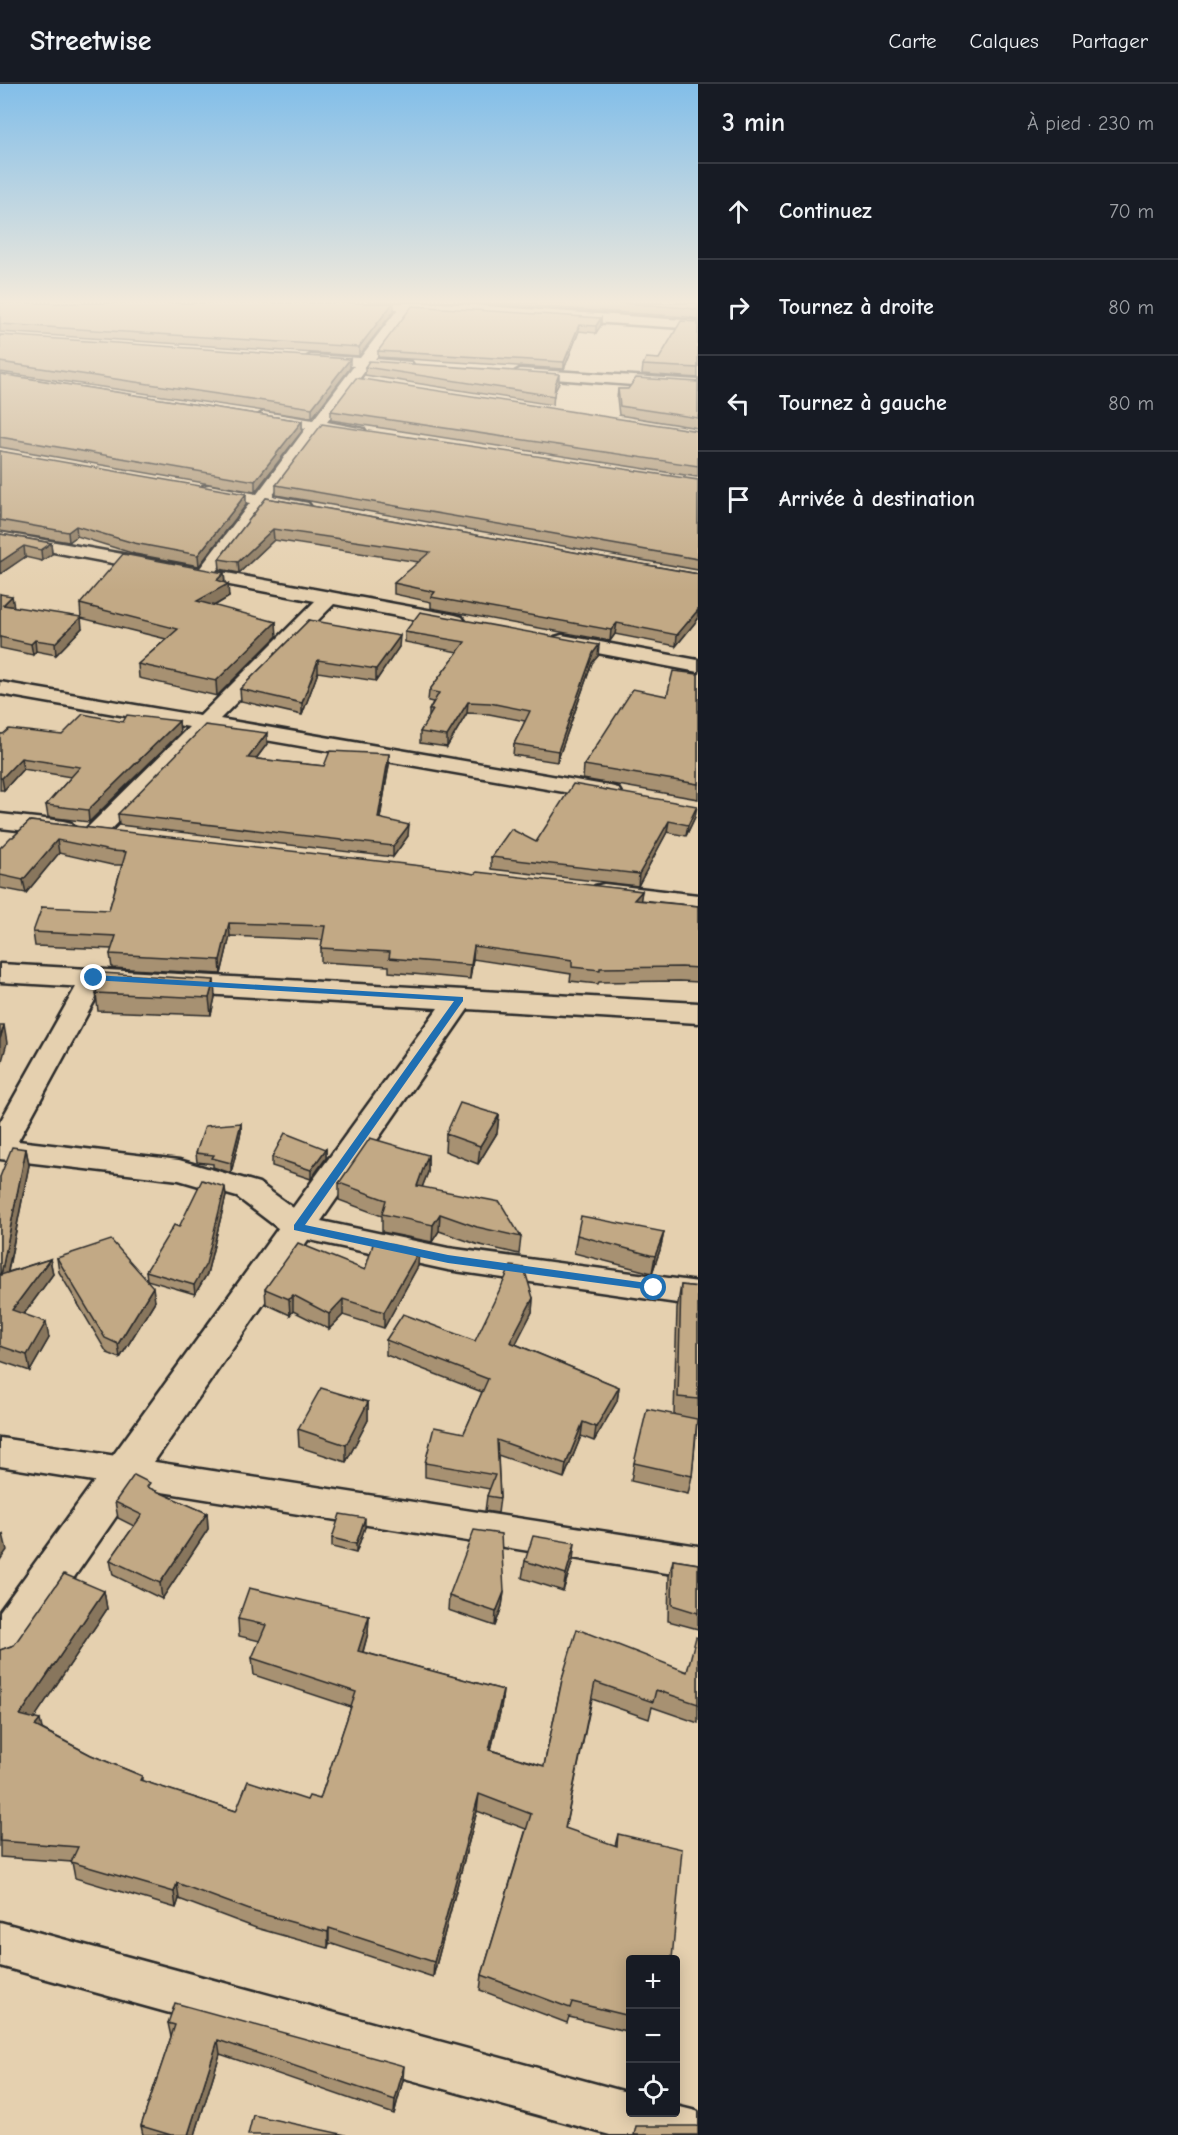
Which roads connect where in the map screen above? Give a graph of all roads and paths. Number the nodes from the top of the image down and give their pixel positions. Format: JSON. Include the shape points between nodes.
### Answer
{"nodes":[{"id":1,"x":337,"y":399,"type":"edge"},
{"id":2,"x":246,"y":414,"type":"edge"},
{"id":3,"x":317,"y":425,"type":"junction"},
{"id":4,"x":375,"y":434,"type":"edge"},
{"id":5,"x":193,"y":487,"type":"edge"},
{"id":6,"x":261,"y":499,"type":"junction"},
{"id":7,"x":319,"y":510,"type":"edge"},
{"id":8,"x":0,"y":537,"type":"edge"},
{"id":9,"x":204,"y":575,"type":"junction"},
{"id":10,"x":329,"y":598,"type":"junction"},
{"id":11,"x":468,"y":624,"type":"edge"},
{"id":12,"x":548,"y":639,"type":"edge"},
{"id":13,"x":698,"y":666,"type":"edge"},
{"id":14,"x":0,"y":688,"type":"edge"},
{"id":15,"x":204,"y":724,"type":"junction"},
{"id":16,"x":627,"y":796,"type":"edge"},
{"id":17,"x":0,"y":821,"type":"edge"},
{"id":18,"x":580,"y":888,"type":"edge"},
{"id":19,"x":698,"y":902,"type":"edge"},
{"id":20,"x":0,"y":973,"type":"edge"},
{"id":21,"x":94,"y":978,"type":"junction"},
{"id":22,"x":460,"y":999,"type":"junction"},
{"id":23,"x":698,"y":1012,"type":"edge"},
{"id":24,"x":0,"y":1149,"type":"edge"},
{"id":25,"x":298,"y":1227,"type":"junction"},
{"id":26,"x":698,"y":1294,"type":"edge"},
{"id":27,"x":0,"y":1452,"type":"edge"},
{"id":28,"x":123,"y":1473,"type":"junction"},
{"id":29,"x":698,"y":1562,"type":"edge"},
{"id":30,"x":0,"y":1647,"type":"edge"},
{"id":31,"x":0,"y":1944,"type":"edge"},
{"id":32,"x":696,"y":2135,"type":"edge"}],
"edges":[{"from":1,"to":3,"type":"street"},
{"from":2,"to":3,"type":"street"},
{"from":3,"to":4,"type":"street"},
{"from":3,"to":6,"type":"street"},
{"from":5,"to":6,"type":"street"},
{"from":6,"to":7,"type":"street"},
{"from":6,"to":9,"type":"street"},
{"from":8,"to":9,"type":"street"},
{"from":9,"to":10,"type":"street"},
{"from":10,"to":11,"type":"street"},
{"from":10,"to":15,"type":"street"},
{"from":12,"to":13,"type":"street"},
{"from":14,"to":15,"type":"street"},
{"from":15,"to":16,"type":"street"},
{"from":15,"to":17,"type":"street","via":[[108,833]]},
{"from":18,"to":19,"type":"street"},
{"from":20,"to":21,"type":"street"},
{"from":21,"to":22,"type":"street"},
{"from":21,"to":24,"type":"street"},
{"from":22,"to":23,"type":"street"},
{"from":22,"to":25,"type":"street"},
{"from":24,"to":25,"type":"street","via":[[179,1170],[248,1190]]},
{"from":25,"to":26,"type":"street","via":[[448,1259]]},
{"from":25,"to":28,"type":"street"},
{"from":27,"to":28,"type":"street"},
{"from":28,"to":29,"type":"street"},
{"from":28,"to":30,"type":"street"},
{"from":31,"to":32,"type":"street"}]}
